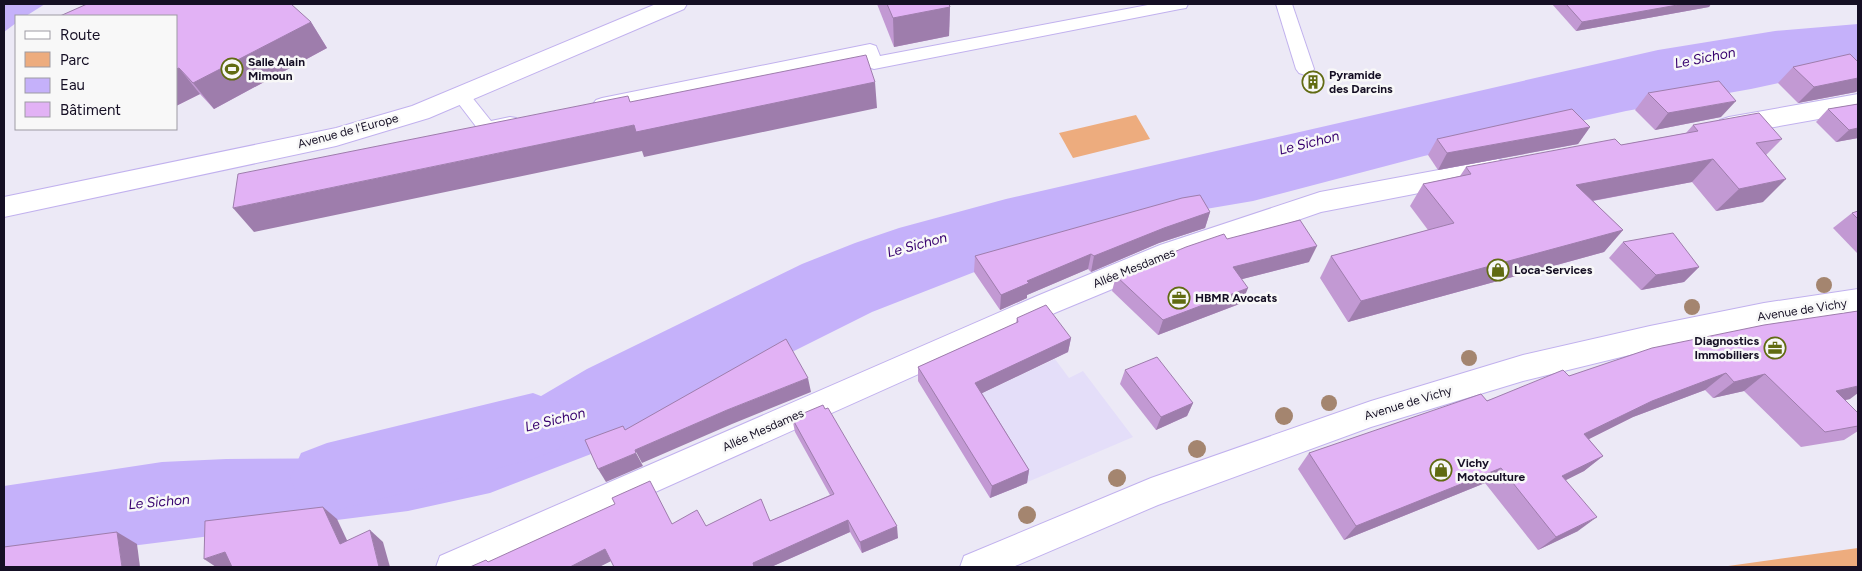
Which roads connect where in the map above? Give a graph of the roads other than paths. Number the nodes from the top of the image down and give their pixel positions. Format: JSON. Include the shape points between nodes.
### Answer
{"nodes":[{"id":1,"x":676,"y":4,"type":"edge"},
{"id":2,"x":1180,"y":4,"type":"edge"},
{"id":3,"x":1284,"y":4,"type":"edge"},
{"id":4,"x":1305,"y":69,"type":"dead end"},
{"id":5,"x":461,"y":95,"type":"junction"},
{"id":6,"x":1858,"y":103,"type":"edge"},
{"id":7,"x":584,"y":108,"type":"edge"},
{"id":8,"x":526,"y":120,"type":"edge"},
{"id":9,"x":1702,"y":132,"type":"edge"},
{"id":10,"x":1525,"y":164,"type":"edge"},
{"id":11,"x":4,"y":207,"type":"edge"},
{"id":12,"x":1858,"y":300,"type":"edge"},
{"id":13,"x":452,"y":567,"type":"edge"},
{"id":14,"x":976,"y":567,"type":"edge"}],
"edges":[{"from":1,"to":5,"type":"street","name":"Avenue de l'Europe"},
{"from":2,"to":7,"type":"lane","via":[[874,62],[870,50]]},
{"from":3,"to":4,"type":"lane"},
{"from":5,"to":8,"type":"lane","via":[[488,128]]},
{"from":5,"to":11,"type":"street","name":"Avenue de l'Europe","via":[[420,112],[336,136]]},
{"from":6,"to":9,"type":"street"},
{"from":10,"to":13,"type":"street","name":"Allée Mesdames","via":[[1320,202],[1170,253],[1047,304]]},
{"from":12,"to":14,"type":"street","name":"Avenue de Vichy","via":[[1755,317],[1523,368],[1371,414],[1151,493]]}]}
